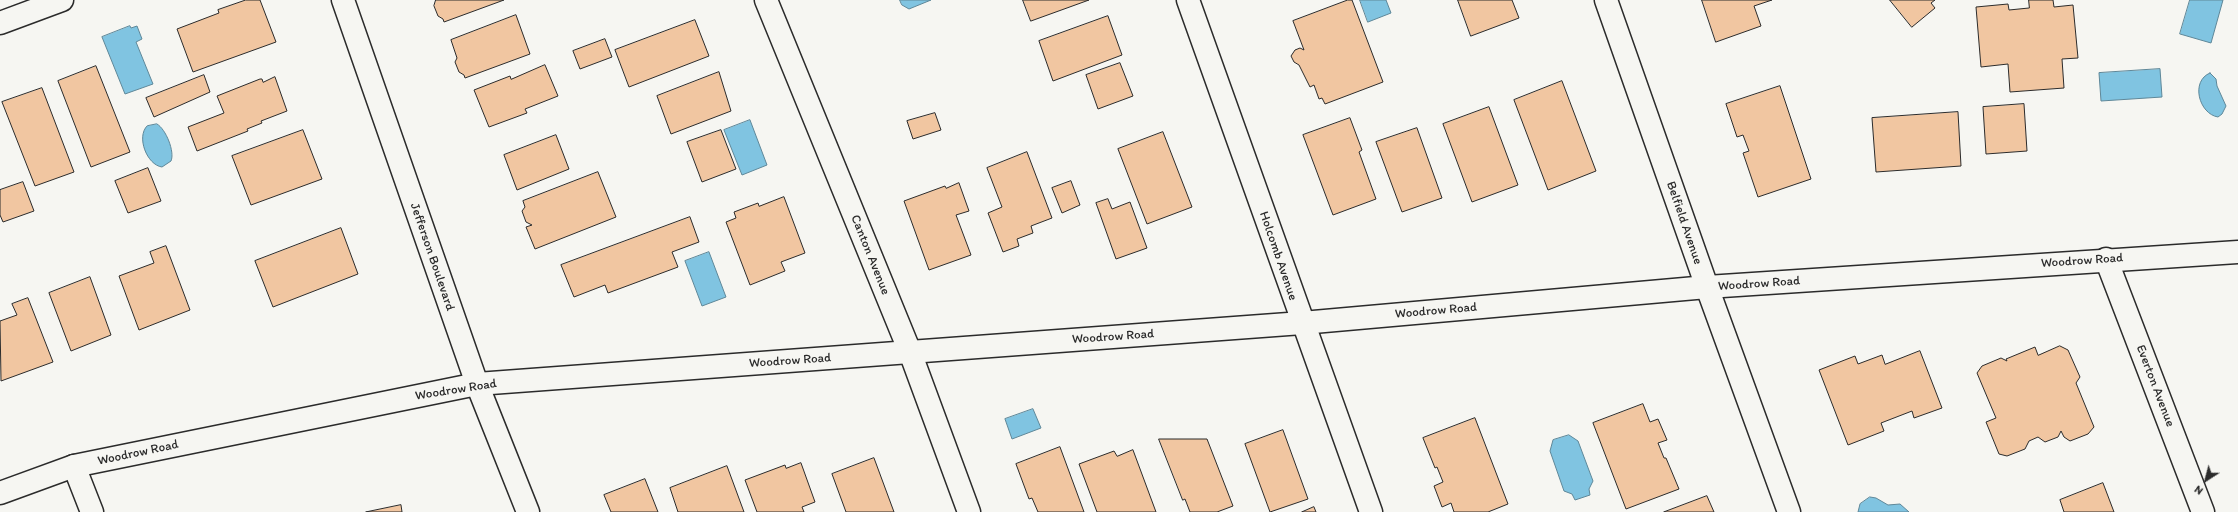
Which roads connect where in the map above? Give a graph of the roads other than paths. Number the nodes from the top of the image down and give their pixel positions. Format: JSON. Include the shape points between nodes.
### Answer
{"nodes":[{"id":1,"x":62,"y":0,"type":"edge"},
{"id":2,"x":343,"y":0,"type":"edge"},
{"id":3,"x":766,"y":0,"type":"edge"},
{"id":4,"x":1188,"y":0,"type":"edge"},
{"id":5,"x":1606,"y":0,"type":"edge"},
{"id":6,"x":0,"y":23,"type":"edge"},
{"id":7,"x":2238,"y":252,"type":"edge"},
{"id":8,"x":2106,"y":259,"type":"junction"},
{"id":9,"x":1707,"y":287,"type":"junction"},
{"id":10,"x":1302,"y":323,"type":"junction"},
{"id":11,"x":910,"y":352,"type":"junction"},
{"id":12,"x":477,"y":384,"type":"junction"},
{"id":13,"x":74,"y":466,"type":"junction"},
{"id":14,"x":0,"y":493,"type":"edge"},
{"id":15,"x":92,"y":512,"type":"edge"},
{"id":16,"x":528,"y":512,"type":"edge"},
{"id":17,"x":969,"y":512,"type":"edge"},
{"id":18,"x":1371,"y":512,"type":"edge"},
{"id":19,"x":1789,"y":512,"type":"edge"},
{"id":20,"x":2203,"y":512,"type":"edge"}],
"edges":[{"from":1,"to":6,"type":"street"},
{"from":2,"to":12,"type":"street","name":"Jefferson Boulevard"},
{"from":3,"to":11,"type":"street","name":"Canton Avenue"},
{"from":4,"to":10,"type":"street","name":"Holcomb Avenue"},
{"from":5,"to":9,"type":"street","name":"Belfield Avenue"},
{"from":7,"to":8,"type":"street","name":"Woodrow Road"},
{"from":8,"to":9,"type":"street","name":"Woodrow Road"},
{"from":8,"to":20,"type":"street","name":"Everton Avenue"},
{"from":9,"to":10,"type":"street","name":"Woodrow Road"},
{"from":9,"to":19,"type":"street","name":"Belfield Avenue"},
{"from":10,"to":11,"type":"street","name":"Woodrow Road"},
{"from":10,"to":18,"type":"street","name":"Holcomb Avenue"},
{"from":11,"to":12,"type":"street","name":"Woodrow Road"},
{"from":11,"to":17,"type":"street","name":"Canton Avenue"},
{"from":12,"to":13,"type":"street","name":"Woodrow Road"},
{"from":12,"to":16,"type":"street","name":"Jefferson Boulevard"},
{"from":13,"to":14,"type":"street","name":"Woodrow Road"},
{"from":13,"to":15,"type":"street"}]}
